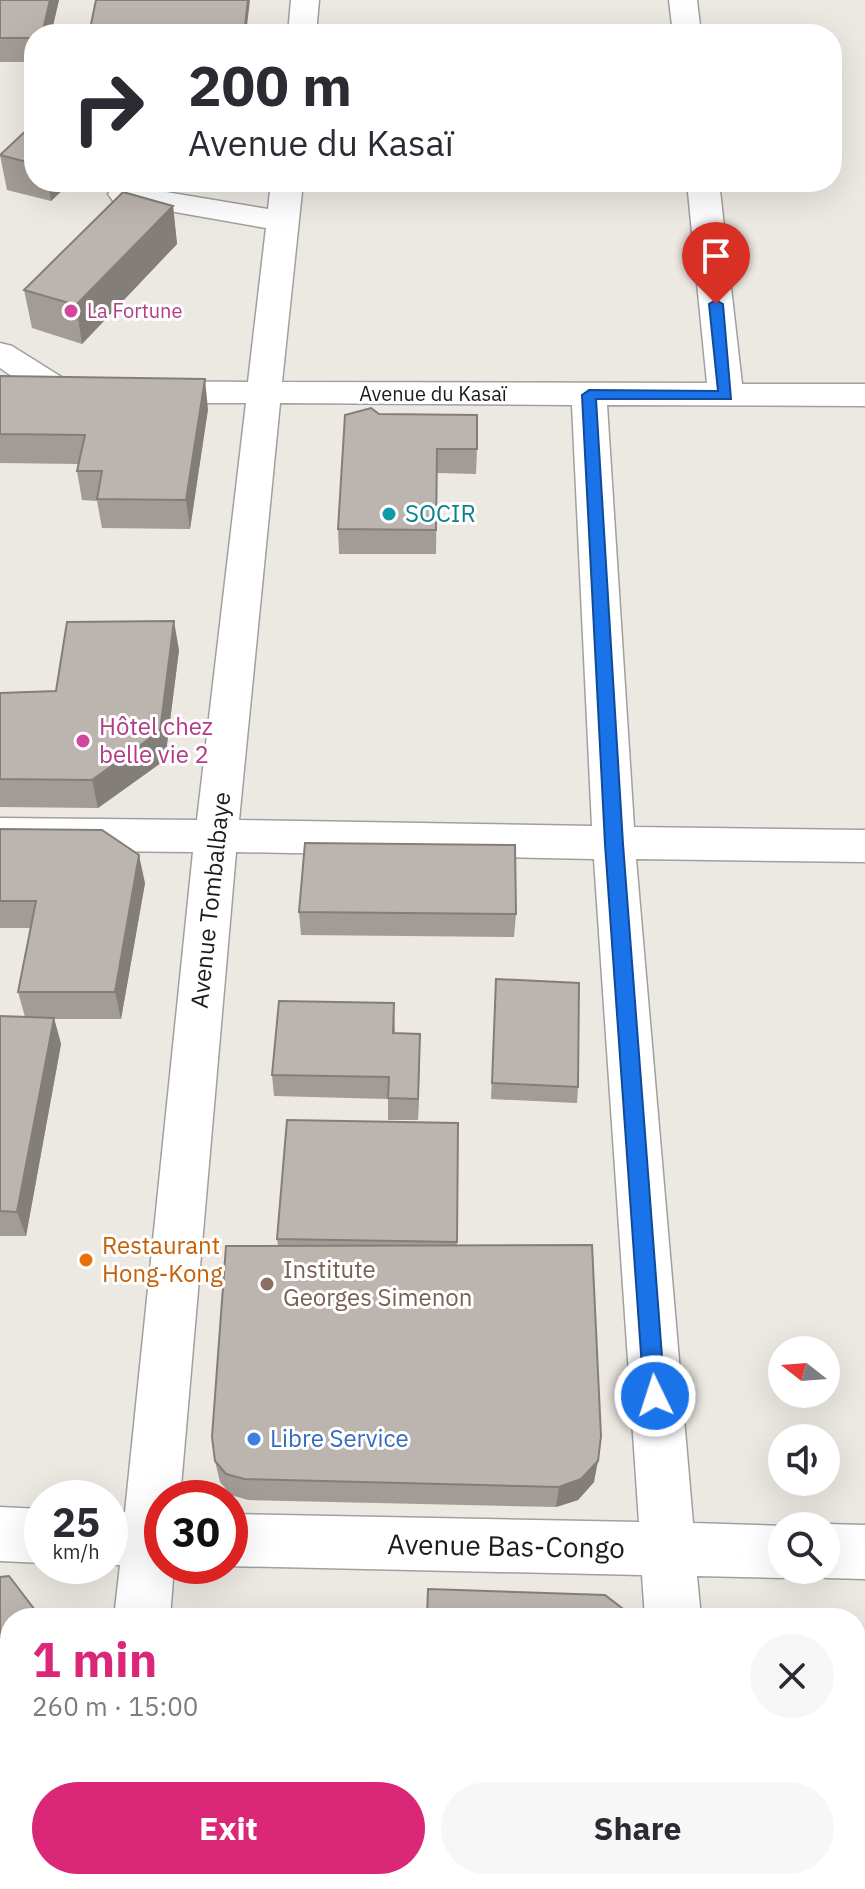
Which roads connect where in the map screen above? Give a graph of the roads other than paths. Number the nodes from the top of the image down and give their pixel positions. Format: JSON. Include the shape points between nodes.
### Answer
{"nodes":[{"id":1,"x":305,"y":0,"type":"edge"},
{"id":2,"x":683,"y":0,"type":"edge"},
{"id":3,"x":303,"y":24,"type":"edge"},
{"id":4,"x":686,"y":24,"type":"edge"},
{"id":5,"x":704,"y":192,"type":"edge"},
{"id":6,"x":124,"y":194,"type":"edge"},
{"id":7,"x":285,"y":202,"type":"edge"},
{"id":8,"x":0,"y":353,"type":"edge"},
{"id":9,"x":0,"y":391,"type":"edge"},
{"id":10,"x":89,"y":391,"type":"junction"},
{"id":11,"x":265,"y":392,"type":"junction"},
{"id":12,"x":589,"y":395,"type":"junction"},
{"id":13,"x":865,"y":395,"type":"edge"},
{"id":14,"x":726,"y":396,"type":"junction"},
{"id":15,"x":0,"y":834,"type":"edge"},
{"id":16,"x":216,"y":835,"type":"junction"},
{"id":17,"x":614,"y":844,"type":"junction"},
{"id":18,"x":865,"y":846,"type":"edge"},
{"id":19,"x":0,"y":1534,"type":"edge"},
{"id":20,"x":24,"y":1535,"type":"edge"},
{"id":21,"x":141,"y":1539,"type":"edge"},
{"id":22,"x":248,"y":1541,"type":"edge"},
{"id":23,"x":666,"y":1549,"type":"junction"},
{"id":24,"x":768,"y":1551,"type":"edge"},
{"id":25,"x":840,"y":1551,"type":"edge"},
{"id":26,"x":865,"y":1552,"type":"edge"},
{"id":27,"x":142,"y":1608,"type":"edge"},
{"id":28,"x":672,"y":1608,"type":"edge"}],
"edges":[{"from":1,"to":3,"type":"street"},
{"from":2,"to":4,"type":"street"},
{"from":5,"to":14,"type":"street"},
{"from":6,"to":7,"type":"street"},
{"from":7,"to":11,"type":"street","name":"Avenue Tombalbaye"},
{"from":8,"to":10,"type":"street"},
{"from":9,"to":10,"type":"street","name":"Avenue du Kasaï"},
{"from":10,"to":11,"type":"street","name":"Avenue du Kasaï"},
{"from":11,"to":12,"type":"street","name":"Avenue du Kasaï"},
{"from":11,"to":16,"type":"street","name":"Avenue Tombalbaye"},
{"from":12,"to":14,"type":"street","name":"Avenue du Kasaï"},
{"from":12,"to":17,"type":"street"},
{"from":13,"to":14,"type":"street","name":"Avenue du Kasaï"},
{"from":15,"to":16,"type":"street"},
{"from":16,"to":17,"type":"street"},
{"from":16,"to":21,"type":"street","name":"Avenue Tombalbaye"},
{"from":17,"to":18,"type":"street"},
{"from":17,"to":23,"type":"street"},
{"from":19,"to":20,"type":"street"},
{"from":21,"to":27,"type":"street","name":"Avenue Tombalbaye"},
{"from":22,"to":23,"type":"street","name":"Avenue Bas-Congo"},
{"from":23,"to":24,"type":"street","name":"Avenue Bas-Congo"},
{"from":23,"to":28,"type":"street"},
{"from":25,"to":26,"type":"street"}]}
